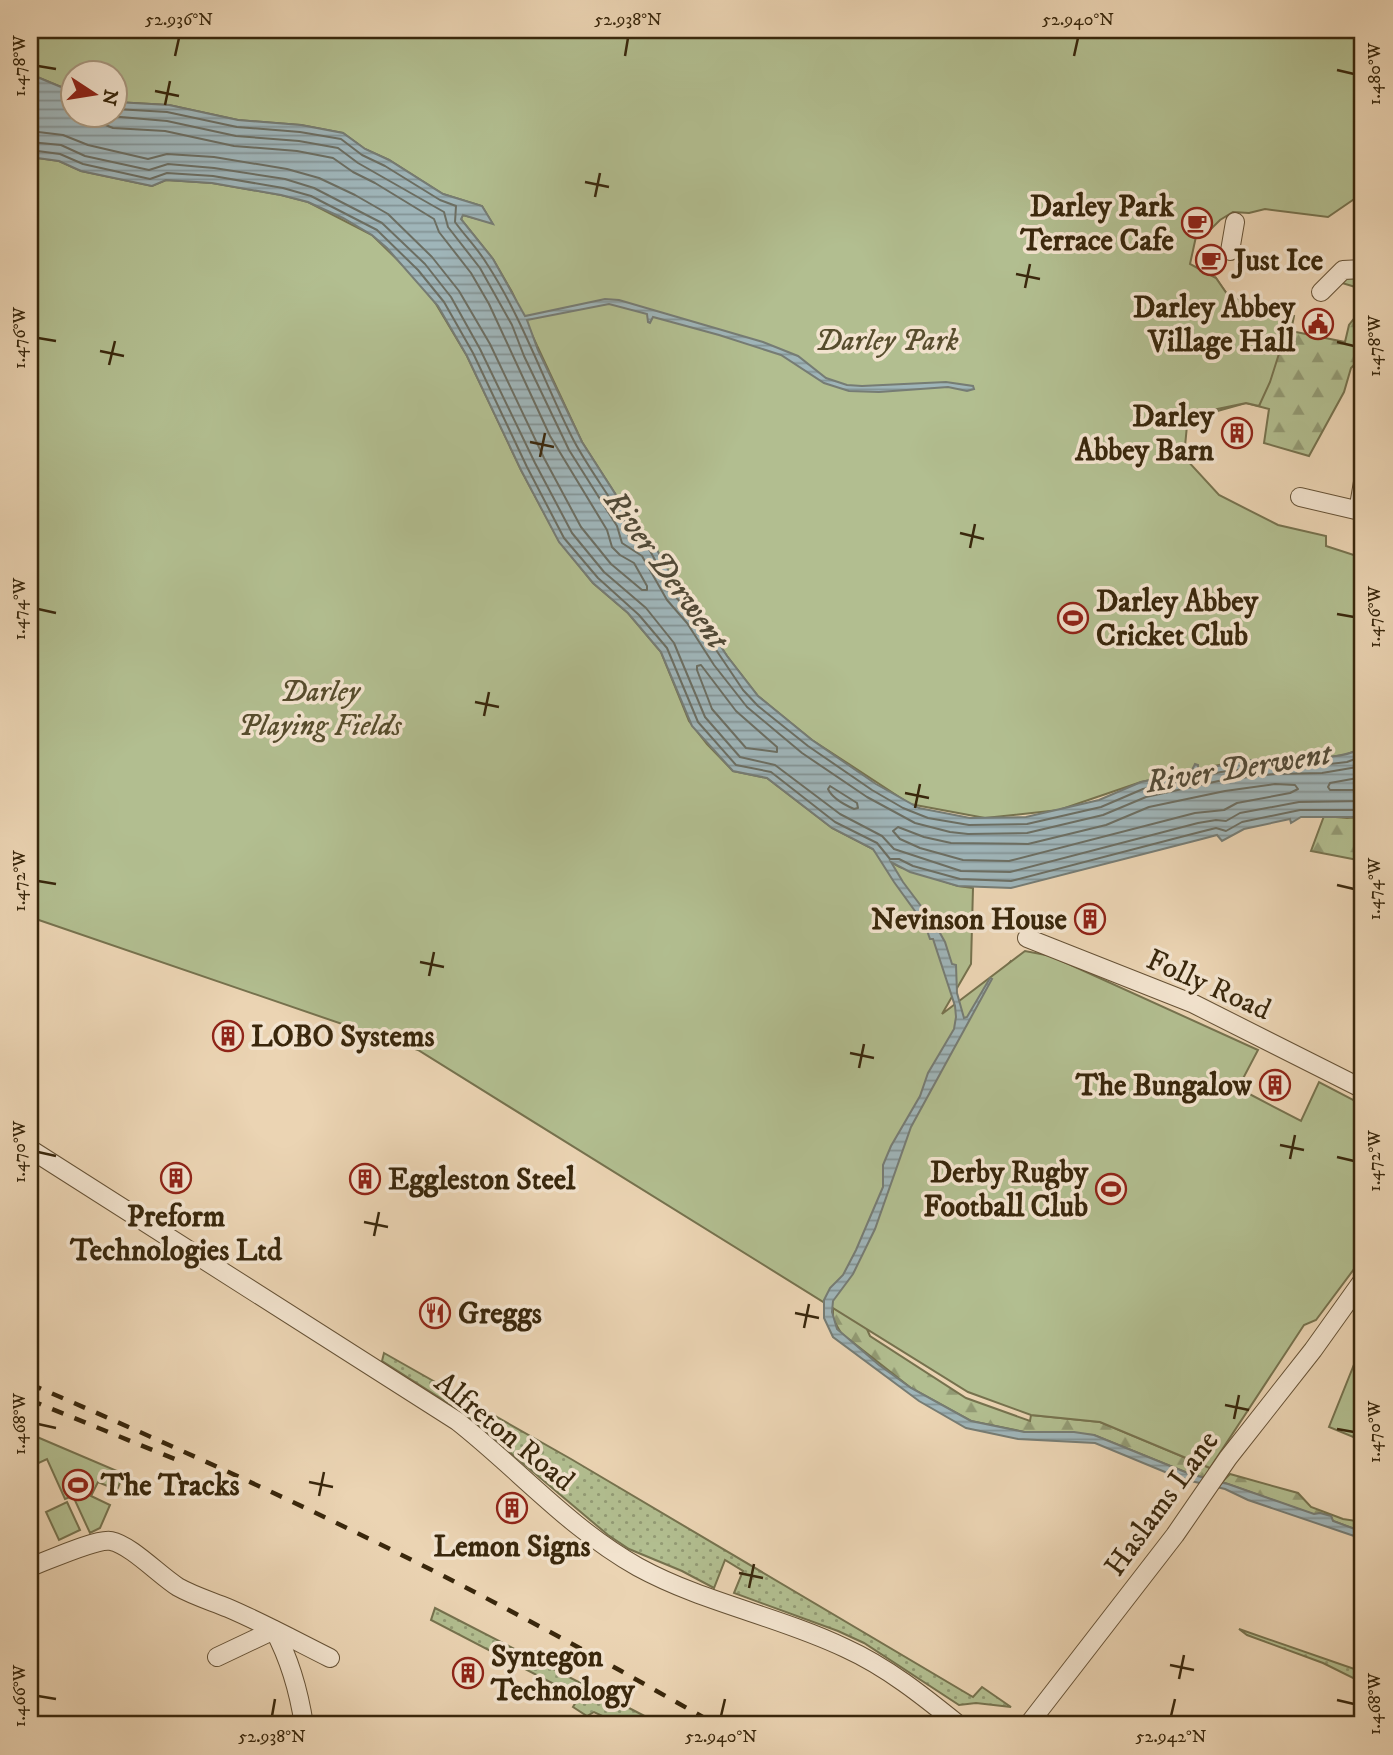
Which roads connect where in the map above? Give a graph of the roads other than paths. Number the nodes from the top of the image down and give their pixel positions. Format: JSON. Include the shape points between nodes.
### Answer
{"nodes":[{"id":1,"x":1235,"y":222,"type":"dead end"},
{"id":2,"x":1230,"y":251,"type":"dead end"},
{"id":3,"x":1363,"y":269,"type":"edge"},
{"id":4,"x":1321,"y":292,"type":"dead end"},
{"id":5,"x":1363,"y":482,"type":"edge"},
{"id":6,"x":1300,"y":497,"type":"dead end"},
{"id":7,"x":1361,"y":508,"type":"edge"},
{"id":8,"x":1027,"y":938,"type":"dead end"},
{"id":9,"x":1363,"y":1089,"type":"edge"},
{"id":10,"x":30,"y":1149,"type":"edge"},
{"id":11,"x":1363,"y":1280,"type":"edge"},
{"id":12,"x":30,"y":1567,"type":"edge"},
{"id":13,"x":274,"y":1630,"type":"junction"},
{"id":14,"x":308,"y":1647,"type":"junction"},
{"id":15,"x":217,"y":1657,"type":"dead end"},
{"id":16,"x":330,"y":1657,"type":"dead end"},
{"id":17,"x":293,"y":1673,"type":"junction"},
{"id":18,"x":304,"y":1725,"type":"edge"},
{"id":19,"x":959,"y":1725,"type":"edge"},
{"id":20,"x":1028,"y":1725,"type":"edge"}],
"edges":[{"from":1,"to":2,"type":"street"},
{"from":3,"to":4,"type":"street","via":[[1343,270]]},
{"from":5,"to":7,"type":"street"},
{"from":6,"to":7,"type":"street"},
{"from":8,"to":9,"type":"street","name":"Folly Road","via":[[1194,1004]]},
{"from":10,"to":19,"type":"street","name":"Alfreton Road","via":[[457,1422],[614,1553],[696,1594],[847,1648],[913,1688]]},
{"from":11,"to":20,"type":"street","name":"Haslams Lane"},
{"from":12,"to":13,"type":"street","via":[[100,1541],[112,1541],[180,1588]]},
{"from":13,"to":14,"type":"street"},
{"from":13,"to":15,"type":"street"},
{"from":13,"to":17,"type":"street"},
{"from":14,"to":16,"type":"street"},
{"from":14,"to":17,"type":"street"},
{"from":17,"to":18,"type":"street"}]}
